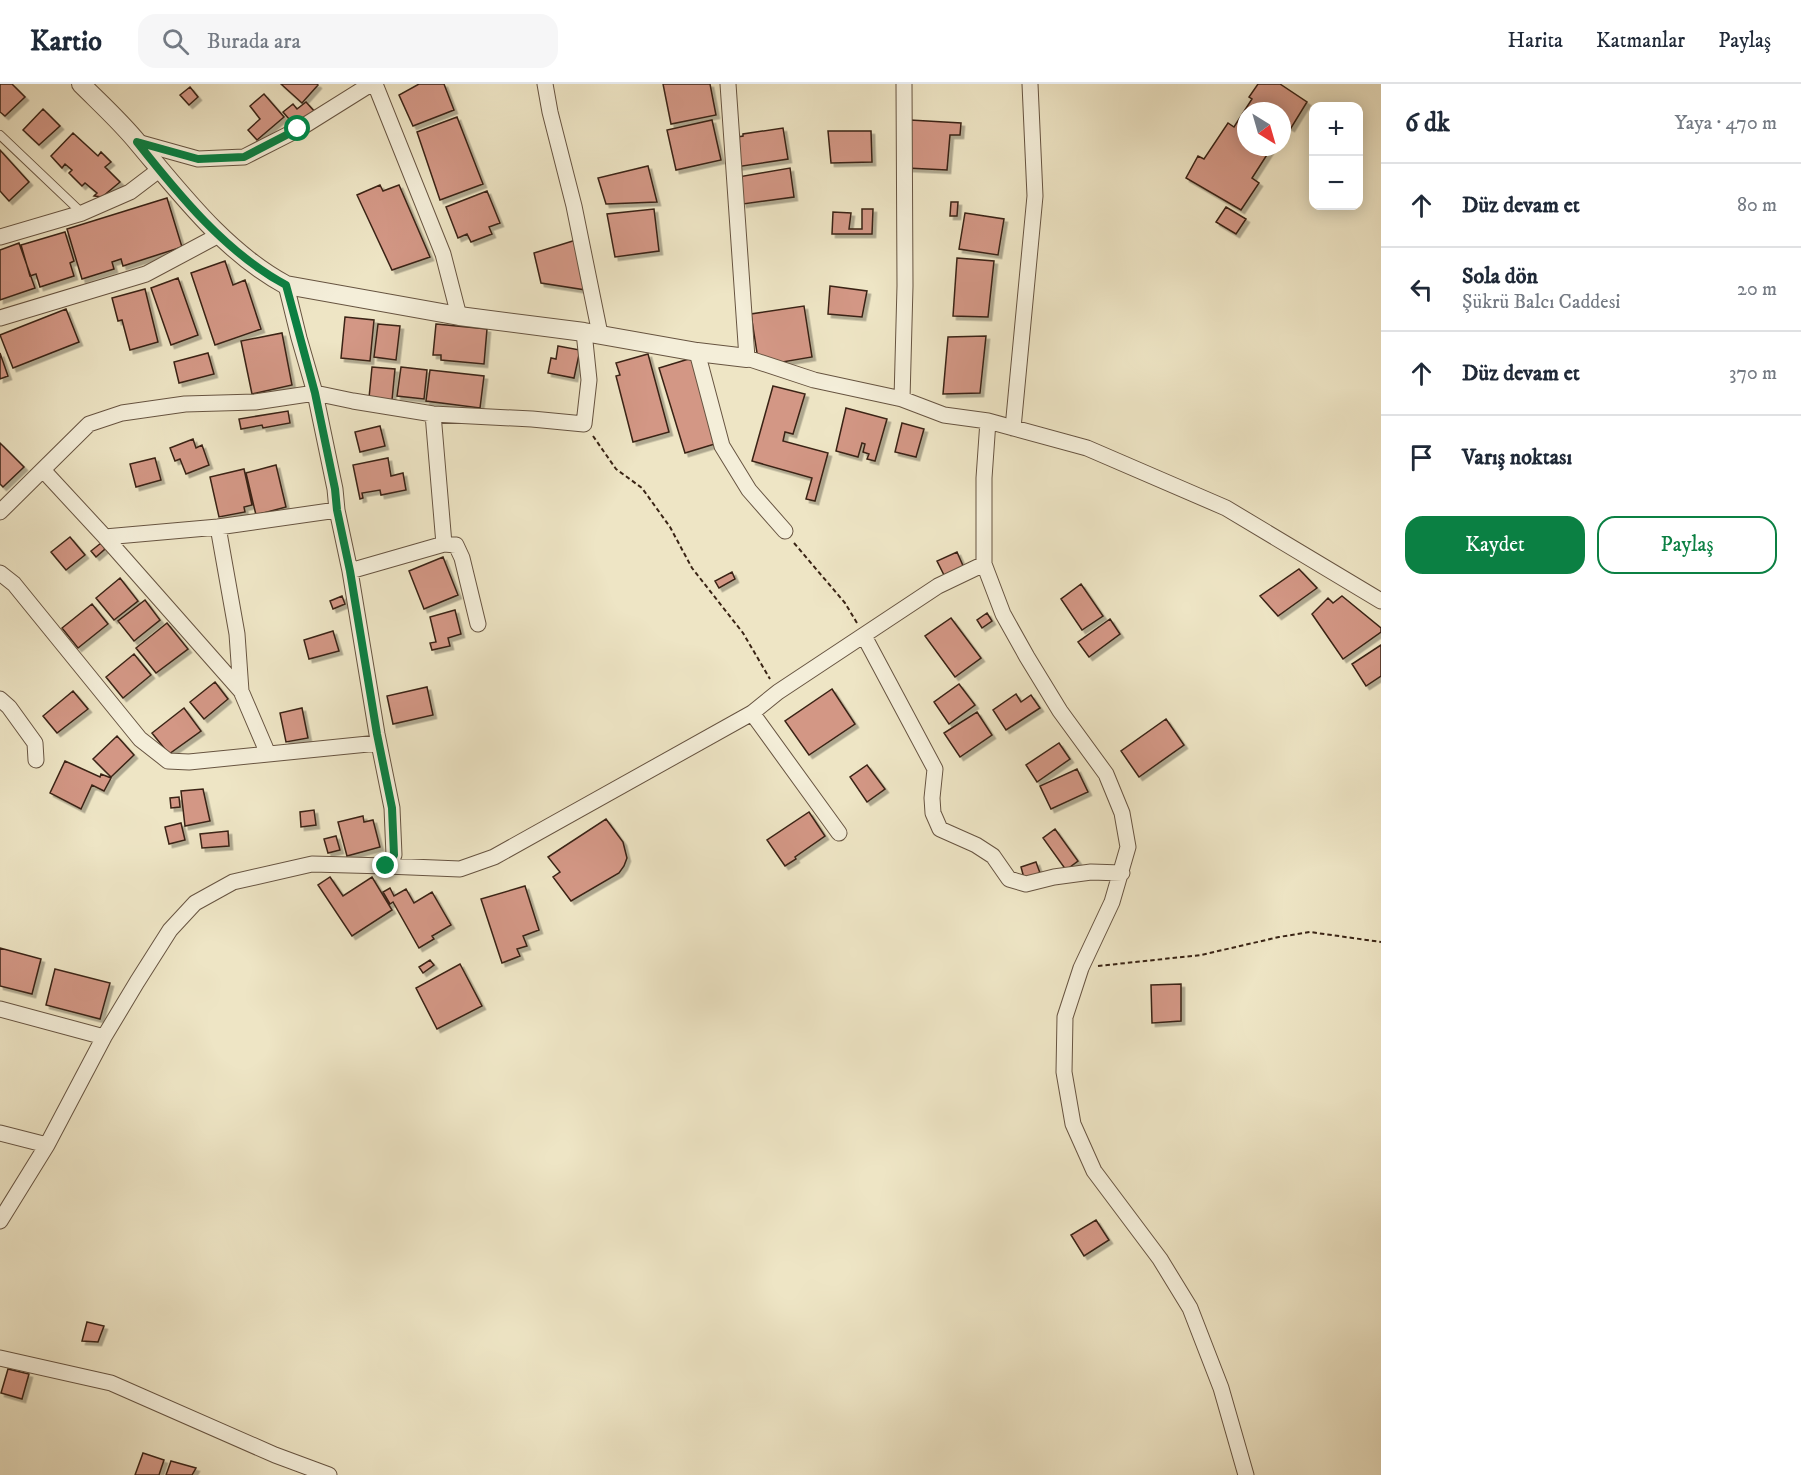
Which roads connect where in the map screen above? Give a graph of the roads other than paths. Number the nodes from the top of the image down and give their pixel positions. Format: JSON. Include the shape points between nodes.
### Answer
{"nodes":[{"id":1,"x":81,"y":84,"type":"edge"},
{"id":2,"x":545,"y":84,"type":"edge"},
{"id":3,"x":728,"y":84,"type":"edge"},
{"id":4,"x":904,"y":84,"type":"edge"},
{"id":5,"x":1030,"y":84,"type":"edge"},
{"id":6,"x":366,"y":86,"type":"edge"},
{"id":7,"x":0,"y":135,"type":"edge"},
{"id":8,"x":137,"y":142,"type":"junction"},
{"id":9,"x":159,"y":170,"type":"junction"},
{"id":10,"x":82,"y":213,"type":"junction"},
{"id":11,"x":0,"y":223,"type":"edge"},
{"id":12,"x":6,"y":235,"type":"edge"},
{"id":13,"x":219,"y":235,"type":"junction"},
{"id":14,"x":286,"y":285,"type":"junction"},
{"id":15,"x":459,"y":316,"type":"junction"},
{"id":16,"x":0,"y":318,"type":"edge"},
{"id":17,"x":592,"y":333,"type":"junction"},
{"id":18,"x":696,"y":352,"type":"junction"},
{"id":19,"x":747,"y":358,"type":"junction"},
{"id":20,"x":315,"y":393,"type":"junction"},
{"id":21,"x":902,"y":399,"type":"junction"},
{"id":22,"x":433,"y":414,"type":"junction"},
{"id":23,"x":988,"y":421,"type":"junction"},
{"id":24,"x":1014,"y":428,"type":"junction"},
{"id":25,"x":43,"y":470,"type":"junction"},
{"id":26,"x":337,"y":510,"type":"junction"},
{"id":27,"x":0,"y":512,"type":"edge"},
{"id":28,"x":218,"y":527,"type":"junction"},
{"id":29,"x":785,"y":531,"type":"road end"},
{"id":30,"x":105,"y":537,"type":"junction"},
{"id":31,"x":444,"y":544,"type":"junction"},
{"id":32,"x":984,"y":564,"type":"junction"},
{"id":33,"x":350,"y":571,"type":"junction"},
{"id":34,"x":0,"y":573,"type":"edge"},
{"id":35,"x":1381,"y":602,"type":"edge"},
{"id":36,"x":478,"y":624,"type":"dead end"},
{"id":37,"x":864,"y":636,"type":"junction"},
{"id":38,"x":241,"y":691,"type":"junction"},
{"id":39,"x":0,"y":699,"type":"edge"},
{"id":40,"x":752,"y":712,"type":"junction"},
{"id":41,"x":378,"y":743,"type":"junction"},
{"id":42,"x":268,"y":754,"type":"junction"},
{"id":43,"x":36,"y":760,"type":"dead end"},
{"id":44,"x":839,"y":833,"type":"dead end"},
{"id":45,"x":386,"y":866,"type":"junction"},
{"id":46,"x":1122,"y":873,"type":"junction"},
{"id":47,"x":0,"y":1009,"type":"edge"},
{"id":48,"x":104,"y":1037,"type":"junction"},
{"id":49,"x":0,"y":1133,"type":"edge"},
{"id":50,"x":47,"y":1145,"type":"junction"},
{"id":51,"x":0,"y":1221,"type":"edge"},
{"id":52,"x":0,"y":1358,"type":"edge"},
{"id":53,"x":329,"y":1475,"type":"edge"},
{"id":54,"x":1246,"y":1475,"type":"edge"}],
"edges":[{"from":1,"to":8,"type":"street"},
{"from":2,"to":17,"type":"street","via":[[574,206]]},
{"from":3,"to":19,"type":"street"},
{"from":4,"to":21,"type":"street"},
{"from":5,"to":24,"type":"street","via":[[1035,196]]},
{"from":6,"to":8,"type":"street","via":[[244,157],[198,159]]},
{"from":6,"to":15,"type":"street","via":[[443,254]]},
{"from":7,"to":10,"type":"lane"},
{"from":8,"to":9,"type":"street"},
{"from":9,"to":10,"type":"street","via":[[130,192]]},
{"from":9,"to":13,"type":"street"},
{"from":10,"to":12,"type":"street"},
{"from":11,"to":12,"type":"street"},
{"from":13,"to":14,"type":"street","via":[[266,274]]},
{"from":13,"to":16,"type":"street","via":[[147,274]]},
{"from":14,"to":15,"type":"street"},
{"from":14,"to":20,"type":"street"},
{"from":15,"to":17,"type":"street"},
{"from":17,"to":18,"type":"street"},
{"from":17,"to":22,"type":"street","via":[[584,424]]},
{"from":18,"to":19,"type":"street"},
{"from":18,"to":29,"type":"street","via":[[722,446],[748,490]]},
{"from":19,"to":21,"type":"street","via":[[814,380]]},
{"from":20,"to":22,"type":"street"},
{"from":20,"to":25,"type":"street","via":[[122,413],[89,424]]},
{"from":20,"to":26,"type":"street"},
{"from":21,"to":23,"type":"street","via":[[944,414]]},
{"from":22,"to":31,"type":"street"},
{"from":23,"to":24,"type":"street"},
{"from":23,"to":32,"type":"street"},
{"from":24,"to":35,"type":"street","via":[[1088,448],[1226,508]]},
{"from":25,"to":27,"type":"street"},
{"from":25,"to":30,"type":"street"},
{"from":26,"to":28,"type":"street"},
{"from":26,"to":33,"type":"street"},
{"from":28,"to":30,"type":"street"},
{"from":28,"to":38,"type":"street","via":[[237,634]]},
{"from":30,"to":38,"type":"street"},
{"from":31,"to":33,"type":"street"},
{"from":31,"to":36,"type":"street","via":[[456,545],[462,558]]},
{"from":32,"to":37,"type":"street","via":[[938,586]]},
{"from":32,"to":46,"type":"street","via":[[1002,614],[1060,711],[1106,774],[1122,813],[1128,848]]},
{"from":33,"to":41,"type":"street"},
{"from":34,"to":42,"type":"street","via":[[14,584],[140,739],[168,761]]},
{"from":37,"to":40,"type":"street"},
{"from":37,"to":46,"type":"street","via":[[935,769],[933,813],[940,829],[976,845],[993,856],[1009,879],[1026,884],[1090,872]]},
{"from":38,"to":42,"type":"street"},
{"from":39,"to":43,"type":"street","via":[[35,743]]},
{"from":40,"to":44,"type":"street"},
{"from":40,"to":45,"type":"street","via":[[494,857],[460,869]]},
{"from":41,"to":42,"type":"street"},
{"from":41,"to":45,"type":"street","via":[[392,808],[394,855]]},
{"from":45,"to":48,"type":"street","via":[[312,864],[233,882],[195,903],[170,930]]},
{"from":46,"to":54,"type":"street","via":[[1081,968],[1065,1017],[1064,1072],[1073,1124],[1094,1171],[1160,1259],[1190,1308],[1221,1388]]},
{"from":47,"to":48,"type":"street"},
{"from":48,"to":50,"type":"street"},
{"from":49,"to":50,"type":"street"},
{"from":50,"to":51,"type":"street"},
{"from":52,"to":53,"type":"street","via":[[111,1383]]}]}
